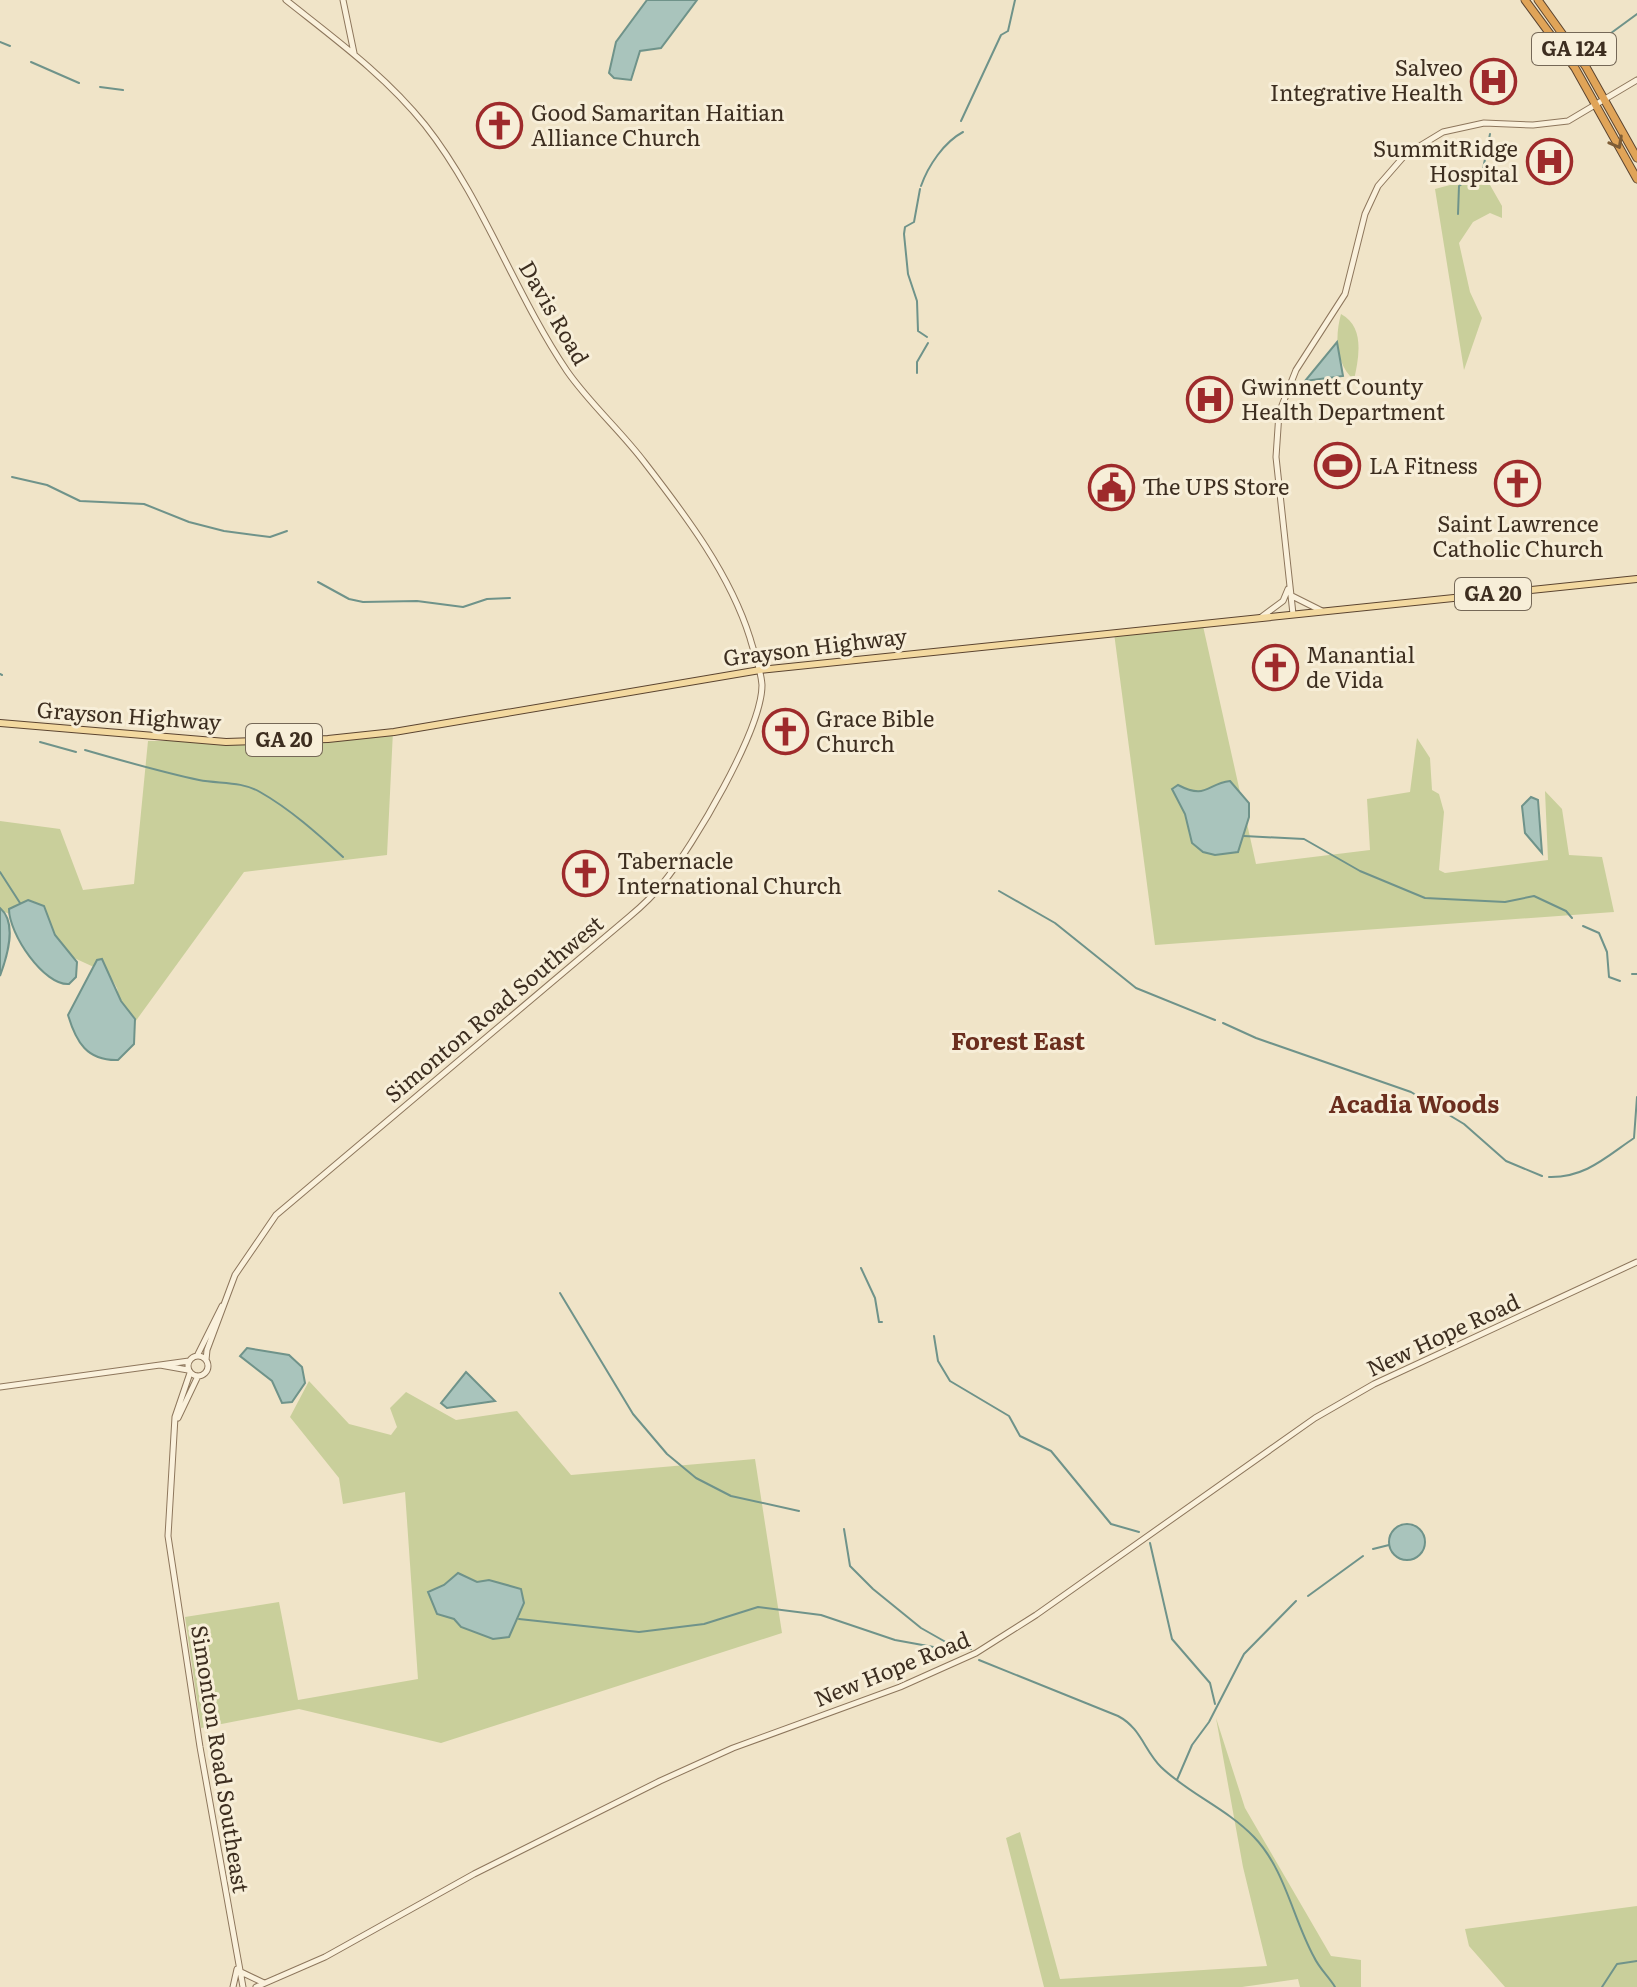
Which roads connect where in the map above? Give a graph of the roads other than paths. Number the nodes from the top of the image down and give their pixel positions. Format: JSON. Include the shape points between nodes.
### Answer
{"nodes":[{"id":1,"x":286,"y":0,"type":"edge"},
{"id":2,"x":343,"y":0,"type":"edge"},
{"id":3,"x":1525,"y":0,"type":"edge"},
{"id":4,"x":1538,"y":0,"type":"edge"},
{"id":5,"x":354,"y":54,"type":"junction"},
{"id":6,"x":1637,"y":80,"type":"edge"},
{"id":7,"x":1606,"y":101,"type":"junction"},
{"id":8,"x":1598,"y":106,"type":"junction"},
{"id":9,"x":1637,"y":158,"type":"edge"},
{"id":10,"x":1637,"y":179,"type":"edge"},
{"id":11,"x":1637,"y":579,"type":"edge"},
{"id":12,"x":1290,"y":580,"type":"junction"},
{"id":13,"x":1291,"y":595,"type":"junction"},
{"id":14,"x":1324,"y":612,"type":"junction"},
{"id":15,"x":1293,"y":614,"type":"junction"},
{"id":16,"x":1259,"y":618,"type":"junction"},
{"id":17,"x":760,"y":670,"type":"junction"},
{"id":18,"x":0,"y":723,"type":"edge"},
{"id":19,"x":1637,"y":1262,"type":"edge"},
{"id":20,"x":225,"y":1302,"type":"junction"},
{"id":21,"x":197,"y":1355,"type":"junction"},
{"id":22,"x":206,"y":1360,"type":"junction"},
{"id":23,"x":189,"y":1361,"type":"junction"},
{"id":24,"x":159,"y":1365,"type":"junction"},
{"id":25,"x":189,"y":1372,"type":"junction"},
{"id":26,"x":198,"y":1376,"type":"junction"},
{"id":27,"x":0,"y":1387,"type":"edge"},
{"id":28,"x":175,"y":1422,"type":"junction"},
{"id":29,"x":238,"y":1964,"type":"junction"},
{"id":30,"x":239,"y":1971,"type":"junction"},
{"id":31,"x":261,"y":1985,"type":"edge"},
{"id":32,"x":233,"y":1987,"type":"edge"},
{"id":33,"x":243,"y":1987,"type":"edge"}],
"edges":[{"from":1,"to":5,"type":"street","name":"Davis Road"},
{"from":2,"to":5,"type":"street"},
{"from":3,"to":8,"type":"highway","number":"GA 124"},
{"from":4,"to":7,"type":"highway","number":"GA 124"},
{"from":5,"to":17,"type":"street","name":"Davis Road","via":[[424,123],[568,373],[685,515],[741,611]]},
{"from":6,"to":7,"type":"street"},
{"from":7,"to":8,"type":"street"},
{"from":7,"to":9,"type":"highway","number":"GA 124"},
{"from":8,"to":10,"type":"highway","number":"GA 124","one_way":true},
{"from":8,"to":12,"type":"street","via":[[1555,124],[1484,123],[1443,132],[1412,149],[1384,177],[1365,214],[1345,294],[1296,370],[1281,406],[1276,457]]},
{"from":11,"to":14,"type":"main road","name":"Grayson Highway","number":"GA 20"},
{"from":12,"to":13,"type":"street"},
{"from":12,"to":16,"type":"street","via":[[1283,601]]},
{"from":13,"to":14,"type":"street"},
{"from":13,"to":15,"type":"street"},
{"from":14,"to":15,"type":"main road","name":"Grayson Highway","number":"GA 20"},
{"from":15,"to":16,"type":"main road","name":"Grayson Highway","number":"GA 20"},
{"from":16,"to":17,"type":"main road","name":"Grayson Highway","number":"GA 20"},
{"from":17,"to":18,"type":"main road","name":"Grayson Highway","number":"GA 20","via":[[328,739],[226,742]]},
{"from":17,"to":20,"type":"street","name":"Simonton Road Southwest","via":[[760,702],[751,731],[662,885],[276,1215],[252,1245]]},
{"from":19,"to":31,"type":"street","name":"New Hope Road","via":[[1374,1384],[1315,1418],[976,1653],[660,1781]]},
{"from":20,"to":21,"type":"street","name":"Simonton Road Southwest"},
{"from":20,"to":22,"type":"street","name":"Simonton Road Southwest"},
{"from":21,"to":22,"type":"street"},
{"from":21,"to":23,"type":"street"},
{"from":22,"to":26,"type":"street","via":[[207,1370]]},
{"from":23,"to":24,"type":"street"},
{"from":23,"to":25,"type":"street"},
{"from":24,"to":25,"type":"street"},
{"from":24,"to":27,"type":"street"},
{"from":25,"to":26,"type":"street"},
{"from":25,"to":28,"type":"street"},
{"from":26,"to":28,"type":"street"},
{"from":28,"to":29,"type":"street","name":"Simonton Road Southeast","via":[[168,1536]]},
{"from":29,"to":30,"type":"street","name":"Simonton Road Southeast"},
{"from":29,"to":32,"type":"street"},
{"from":30,"to":31,"type":"street"},
{"from":30,"to":33,"type":"street","name":"Simonton Road Southeast"}]}
